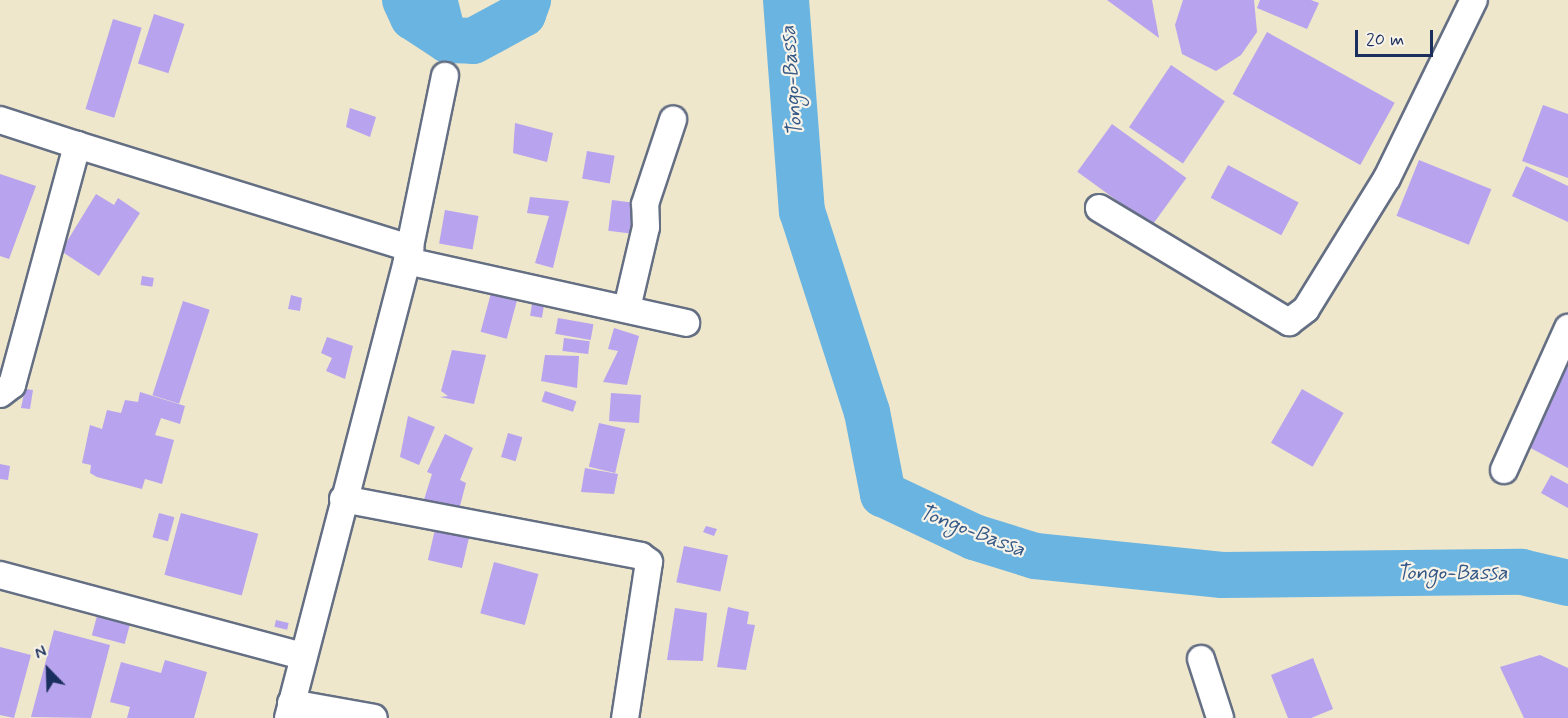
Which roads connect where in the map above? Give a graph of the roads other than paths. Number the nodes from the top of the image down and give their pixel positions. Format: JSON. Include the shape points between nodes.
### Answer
{"nodes":[{"id":1,"x":1474,"y":0,"type":"edge"},
{"id":2,"x":445,"y":75,"type":"dead end"},
{"id":3,"x":0,"y":120,"type":"edge"},
{"id":4,"x":673,"y":120,"type":"dead end"},
{"id":5,"x":77,"y":145,"type":"junction"},
{"id":6,"x":1100,"y":208,"type":"dead end"},
{"id":7,"x":408,"y":254,"type":"junction"},
{"id":8,"x":627,"y":308,"type":"junction"},
{"id":9,"x":686,"y":323,"type":"dead end"},
{"id":10,"x":1568,"y":328,"type":"edge"},
{"id":11,"x":0,"y":394,"type":"edge"},
{"id":12,"x":1504,"y":470,"type":"dead end"},
{"id":13,"x":344,"y":499,"type":"junction"},
{"id":14,"x":0,"y":575,"type":"edge"},
{"id":15,"x":302,"y":656,"type":"junction"},
{"id":16,"x":1201,"y":659,"type":"dead end"},
{"id":17,"x":290,"y":710,"type":"edge"},
{"id":18,"x":374,"y":718,"type":"edge"},
{"id":19,"x":625,"y":718,"type":"edge"},
{"id":20,"x":1220,"y":718,"type":"edge"}],
"edges":[{"from":1,"to":6,"type":"street","via":[[1388,178],[1306,309],[1290,322]]},
{"from":2,"to":7,"type":"street"},
{"from":3,"to":5,"type":"street"},
{"from":4,"to":8,"type":"street","via":[[645,204],[646,227]]},
{"from":5,"to":7,"type":"street"},
{"from":5,"to":11,"type":"street","via":[[12,385]]},
{"from":7,"to":8,"type":"street"},
{"from":7,"to":13,"type":"street"},
{"from":8,"to":9,"type":"street"},
{"from":10,"to":12,"type":"street"},
{"from":13,"to":15,"type":"street"},
{"from":13,"to":19,"type":"street","via":[[641,556],[650,562]]},
{"from":14,"to":15,"type":"street"},
{"from":15,"to":17,"type":"street"},
{"from":16,"to":20,"type":"street"},
{"from":17,"to":18,"type":"street"}]}
